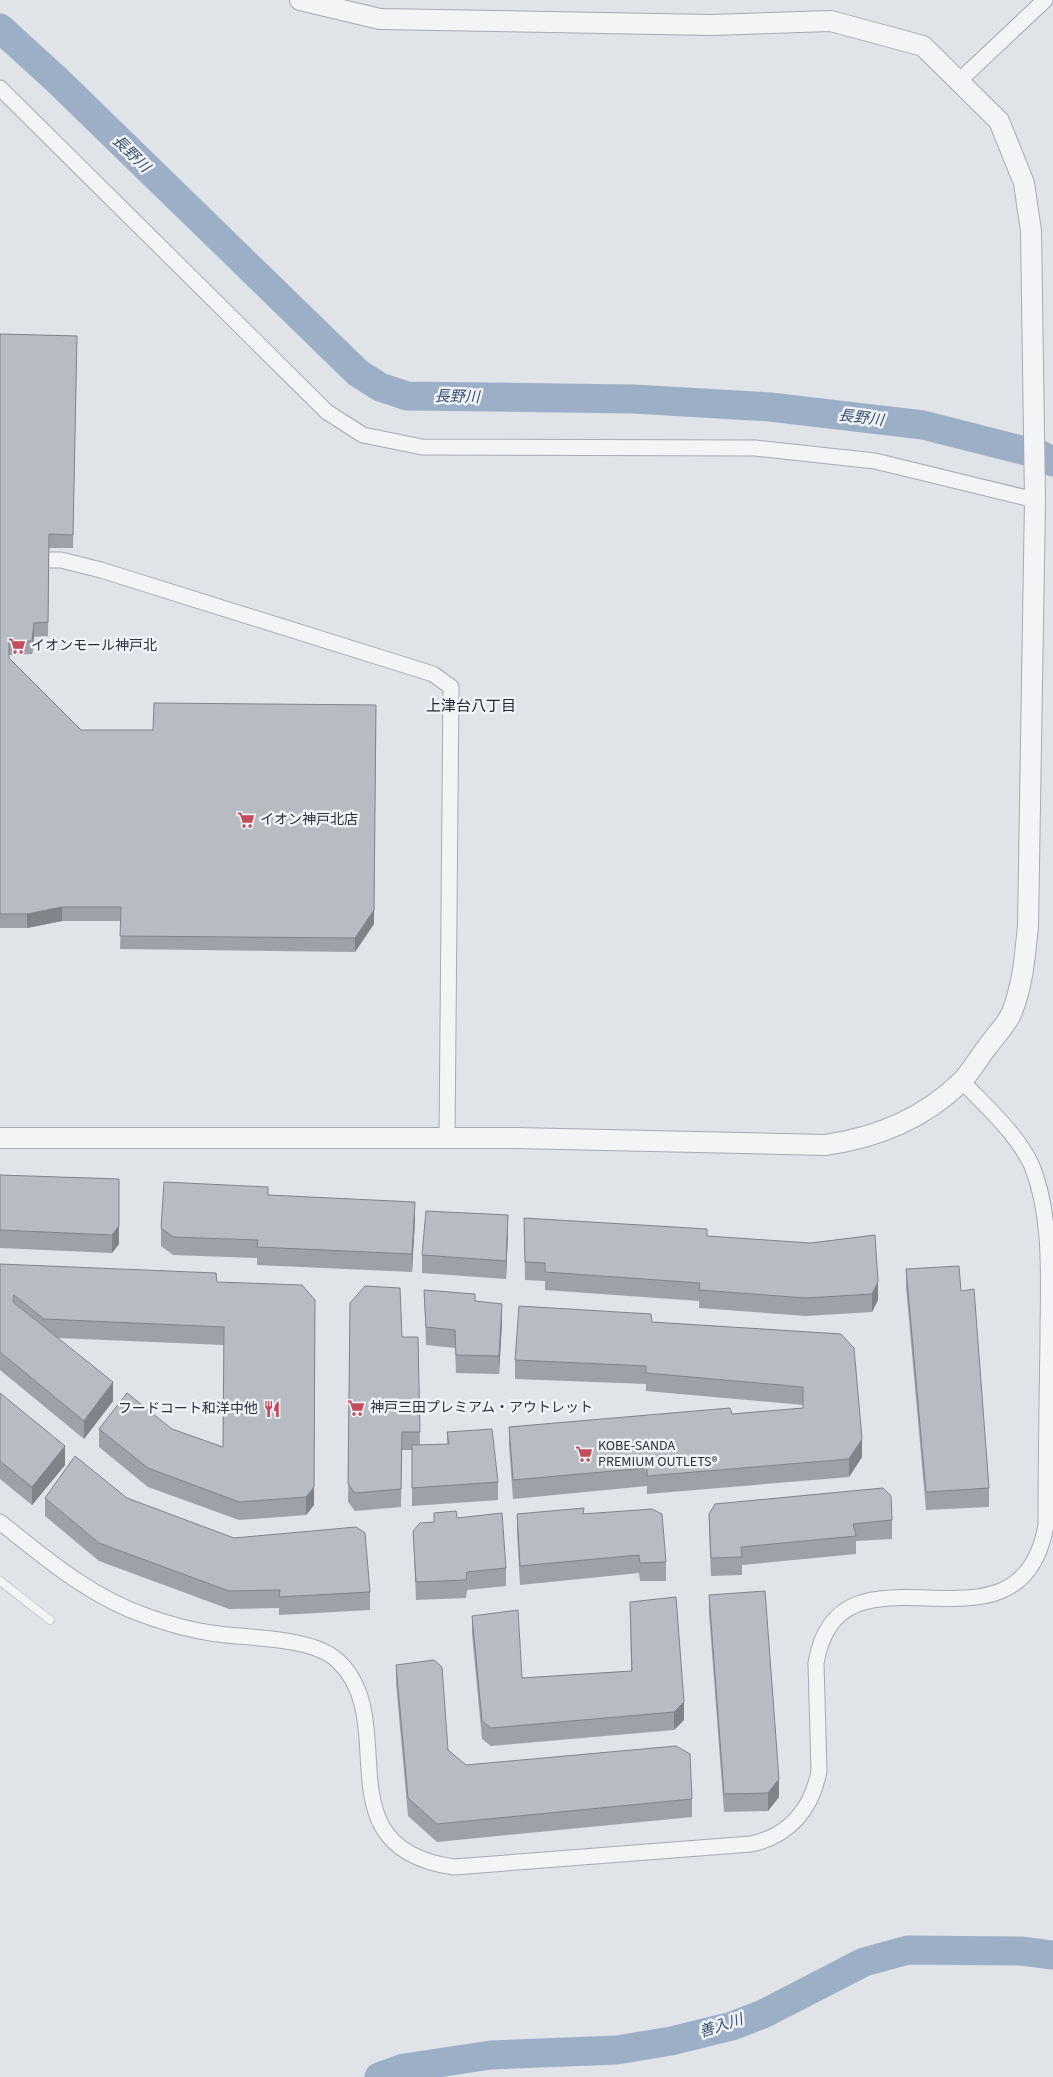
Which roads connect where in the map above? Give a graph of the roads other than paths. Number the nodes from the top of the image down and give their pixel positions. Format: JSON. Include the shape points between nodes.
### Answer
{"nodes":[{"id":1,"x":300,"y":0,"type":"edge"},
{"id":2,"x":1045,"y":0,"type":"edge"},
{"id":3,"x":959,"y":81,"type":"junction"},
{"id":4,"x":0,"y":88,"type":"edge"},
{"id":5,"x":1044,"y":504,"type":"edge"},
{"id":6,"x":0,"y":560,"type":"edge"},
{"id":7,"x":962,"y":1081,"type":"junction"},
{"id":8,"x":0,"y":1138,"type":"edge"},
{"id":9,"x":447,"y":1139,"type":"junction"},
{"id":10,"x":0,"y":1522,"type":"edge"},
{"id":11,"x":0,"y":1581,"type":"edge"},
{"id":12,"x":50,"y":1620,"type":"dead end"}],
"edges":[{"from":1,"to":3,"type":"street","via":[[380,19],[712,25],[831,22],[924,46]]},
{"from":2,"to":3,"type":"street"},
{"from":3,"to":5,"type":"street","via":[[999,121],[1024,184],[1031,230]]},
{"from":4,"to":5,"type":"street","via":[[328,412],[362,434],[422,447],[755,448],[875,460]]},
{"from":5,"to":7,"type":"street","via":[[1023,973],[1012,1013]]},
{"from":6,"to":9,"type":"street","via":[[61,560],[100,570],[433,674],[451,687]]},
{"from":7,"to":9,"type":"street","via":[[910,1119],[868,1136],[825,1145]]},
{"from":7,"to":10,"type":"street","via":[[1020,1146],[1039,1182],[1046,1210],[1049,1262],[1046,1525],[1042,1545],[1022,1579],[998,1593],[970,1597],[880,1598],[867,1600],[836,1617],[819,1646],[816,1663],[817,1782],[803,1814],[765,1841],[454,1867],[420,1859],[405,1852],[388,1834],[377,1814],[371,1797],[364,1709],[359,1688],[338,1659],[321,1648],[305,1644],[210,1633],[147,1617],[70,1577]]},
{"from":8,"to":9,"type":"street"},
{"from":11,"to":12,"type":"lane"}]}
